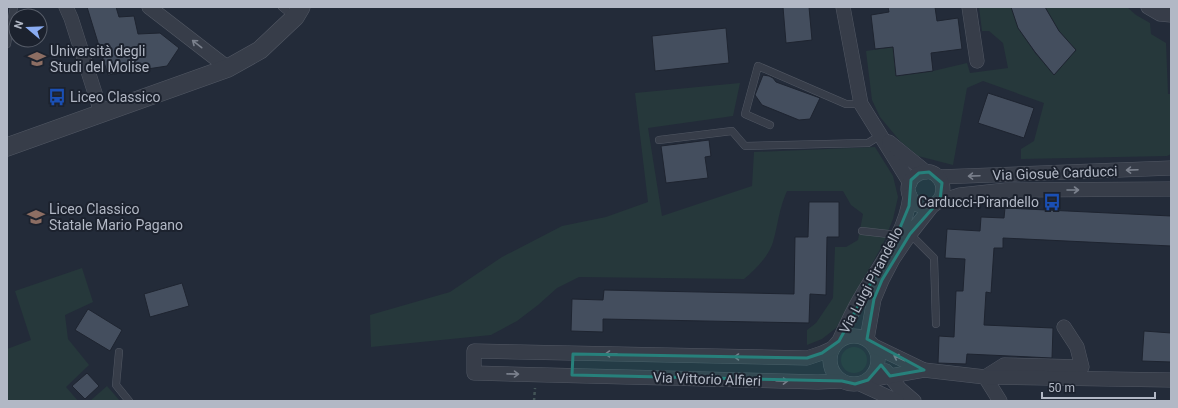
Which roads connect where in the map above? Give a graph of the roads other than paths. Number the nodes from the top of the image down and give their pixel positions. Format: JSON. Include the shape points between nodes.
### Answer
{"nodes":[{"id":1,"x":14,"y":7,"type":"edge"},
{"id":2,"x":66,"y":7,"type":"edge"},
{"id":3,"x":149,"y":7,"type":"edge"},
{"id":4,"x":843,"y":7,"type":"edge"},
{"id":5,"x":969,"y":7,"type":"edge"},
{"id":6,"x":1148,"y":7,"type":"edge"},
{"id":7,"x":292,"y":10,"type":"edge"},
{"id":8,"x":1171,"y":15,"type":"edge"},
{"id":9,"x":7,"y":44,"type":"edge"},
{"id":10,"x":977,"y":61,"type":"dead end"},
{"id":11,"x":228,"y":68,"type":"junction"},
{"id":12,"x":861,"y":104,"type":"junction"},
{"id":13,"x":101,"y":112,"type":"junction"},
{"id":14,"x":770,"y":125,"type":"dead end"},
{"id":15,"x":881,"y":135,"type":"junction"},
{"id":16,"x":659,"y":140,"type":"dead end"},
{"id":17,"x":7,"y":147,"type":"edge"},
{"id":18,"x":1171,"y":164,"type":"edge"},
{"id":19,"x":1164,"y":168,"type":"edge"},
{"id":20,"x":932,"y":175,"type":"junction"},
{"id":21,"x":910,"y":189,"type":"junction"},
{"id":22,"x":1171,"y":189,"type":"edge"},
{"id":23,"x":935,"y":204,"type":"junction"},
{"id":24,"x":862,"y":231,"type":"dead end"},
{"id":25,"x":904,"y":234,"type":"junction"},
{"id":26,"x":936,"y":324,"type":"dead end"},
{"id":27,"x":1064,"y":327,"type":"dead end"},
{"id":28,"x":870,"y":342,"type":"junction"},
{"id":29,"x":836,"y":344,"type":"junction"},
{"id":30,"x":119,"y":352,"type":"dead end"},
{"id":31,"x":573,"y":354,"type":"junction"},
{"id":32,"x":878,"y":362,"type":"junction"},
{"id":33,"x":924,"y":370,"type":"junction"},
{"id":34,"x":572,"y":375,"type":"junction"},
{"id":35,"x":890,"y":376,"type":"junction"},
{"id":36,"x":985,"y":377,"type":"junction"},
{"id":37,"x":1171,"y":380,"type":"edge"},
{"id":38,"x":842,"y":381,"type":"junction"},
{"id":39,"x":864,"y":382,"type":"junction"},
{"id":40,"x":129,"y":401,"type":"edge"},
{"id":41,"x":897,"y":401,"type":"edge"},
{"id":42,"x":914,"y":401,"type":"edge"},
{"id":43,"x":1000,"y":401,"type":"edge"}],
"edges":[{"from":1,"to":9,"type":"lane"},
{"from":2,"to":13,"type":"street"},
{"from":11,"to":3,"type":"street","one_way":true},
{"from":4,"to":12,"type":"street"},
{"from":5,"to":10,"type":"street"},
{"from":6,"to":8,"type":"street","via":[[1160,14]]},
{"from":7,"to":11,"type":"street","via":[[260,50]]},
{"from":11,"to":13,"type":"street"},
{"from":12,"to":14,"type":"lane","via":[[846,104],[758,66],[744,114]]},
{"from":12,"to":15,"type":"street"},
{"from":13,"to":17,"type":"street"},
{"from":15,"to":16,"type":"lane","via":[[868,144],[745,146],[732,131]]},
{"from":15,"to":20,"type":"street"},
{"from":15,"to":21,"type":"street"},
{"from":18,"to":19,"type":"street","name":"Via Giosuè Carducci"},
{"from":19,"to":20,"type":"street","name":"Via Giosuè Carducci","one_way":true},
{"from":20,"to":21,"type":"street","via":[[916,175]]},
{"from":20,"to":23,"type":"street","via":[[942,183],[943,190],[942,197]]},
{"from":21,"to":23,"type":"street","via":[[913,202],[919,206]]},
{"from":21,"to":25,"type":"street","name":"Via Luigi Pirandello"},
{"from":23,"to":22,"type":"street","name":"Via Giosuè Carducci","one_way":true,"via":[[960,195],[1006,190]]},
{"from":23,"to":25,"type":"street","name":"Via Luigi Pirandello"},
{"from":24,"to":25,"type":"lane"},
{"from":25,"to":26,"type":"lane","via":[[934,258]]},
{"from":25,"to":28,"type":"street","name":"Via Luigi Pirandello","via":[[874,300]]},
{"from":25,"to":29,"type":"street","name":"Via Luigi Pirandello","via":[[848,319]]},
{"from":27,"to":36,"type":"street","via":[[1077,347],[1082,367],[1004,365]]},
{"from":28,"to":29,"type":"street","via":[[862,337],[852,336]]},
{"from":28,"to":32,"type":"street","via":[[878,353]]},
{"from":33,"to":28,"type":"street","one_way":true},
{"from":29,"to":31,"type":"street","name":"Via Vittorio Alfieri","one_way":true,"via":[[822,353],[807,358]]},
{"from":29,"to":38,"type":"street","via":[[830,356],[830,366]]},
{"from":30,"to":40,"type":"lane","via":[[116,385]]},
{"from":31,"to":34,"type":"street"},
{"from":31,"to":34,"type":"street","name":"Via Vittorio Alfieri","one_way":true,"via":[[474,351],[474,373]]},
{"from":32,"to":35,"type":"street"},
{"from":32,"to":39,"type":"street","via":[[875,372]]},
{"from":33,"to":35,"type":"street"},
{"from":33,"to":36,"type":"street"},
{"from":34,"to":38,"type":"street","name":"Via Vittorio Alfieri","one_way":true},
{"from":35,"to":39,"type":"street"},
{"from":35,"to":42,"type":"street"},
{"from":36,"to":37,"type":"street"},
{"from":36,"to":43,"type":"street"},
{"from":38,"to":39,"type":"street","via":[[850,384]]},
{"from":39,"to":41,"type":"street"}]}
